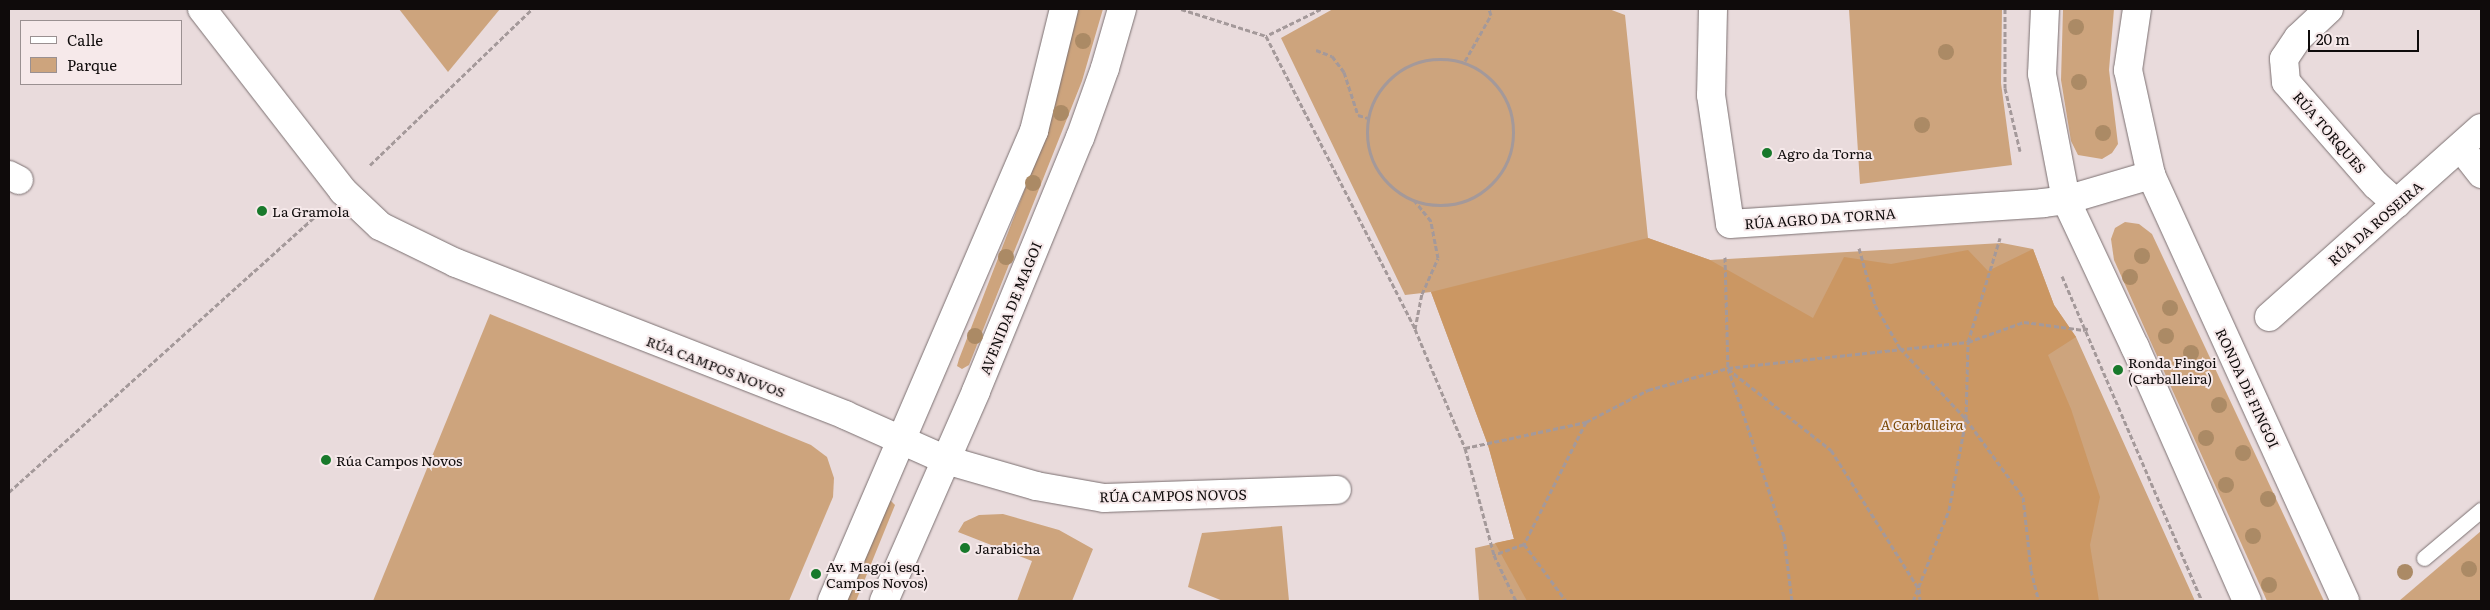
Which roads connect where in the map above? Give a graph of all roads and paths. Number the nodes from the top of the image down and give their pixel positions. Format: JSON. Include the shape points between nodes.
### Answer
{"nodes":[{"id":1,"x":202,"y":9,"type":"edge"},
{"id":2,"x":532,"y":9,"type":"edge"},
{"id":3,"x":1064,"y":9,"type":"edge"},
{"id":4,"x":1122,"y":9,"type":"edge"},
{"id":5,"x":1181,"y":9,"type":"edge"},
{"id":6,"x":1321,"y":9,"type":"edge"},
{"id":7,"x":1489,"y":9,"type":"edge"},
{"id":8,"x":1713,"y":9,"type":"edge"},
{"id":9,"x":2045,"y":9,"type":"edge"},
{"id":10,"x":2137,"y":9,"type":"edge"},
{"id":11,"x":2329,"y":9,"type":"edge"},
{"id":12,"x":1266,"y":36,"type":"junction"},
{"id":13,"x":1316,"y":50,"type":"dead end"},
{"id":14,"x":1465,"y":61,"type":"junction"},
{"id":15,"x":1368,"y":118,"type":"junction"},
{"id":16,"x":2481,"y":128,"type":"edge"},
{"id":17,"x":2461,"y":148,"type":"junction"},
{"id":18,"x":370,"y":165,"type":"dead end"},
{"id":19,"x":2481,"y":174,"type":"edge"},
{"id":20,"x":2151,"y":175,"type":"junction"},
{"id":21,"x":1415,"y":200,"type":"junction"},
{"id":22,"x":2066,"y":200,"type":"junction"},
{"id":23,"x":2398,"y":204,"type":"junction"},
{"id":24,"x":315,"y":216,"type":"dead end"},
{"id":25,"x":2002,"y":233,"type":"dead end"},
{"id":26,"x":1857,"y":242,"type":"dead end"},
{"id":27,"x":1724,"y":248,"type":"dead end"},
{"id":28,"x":2058,"y":266,"type":"dead end"},
{"id":29,"x":2269,"y":317,"type":"dead end"},
{"id":30,"x":2094,"y":326,"type":"dead end"},
{"id":31,"x":1415,"y":330,"type":"junction"},
{"id":32,"x":2083,"y":330,"type":"junction"},
{"id":33,"x":1968,"y":342,"type":"junction"},
{"id":34,"x":1900,"y":348,"type":"junction"},
{"id":35,"x":1728,"y":368,"type":"junction"},
{"id":36,"x":1966,"y":419,"type":"junction"},
{"id":37,"x":1586,"y":422,"type":"junction"},
{"id":38,"x":902,"y":440,"type":"junction"},
{"id":39,"x":1465,"y":448,"type":"junction"},
{"id":40,"x":946,"y":460,"type":"junction"},
{"id":41,"x":1338,"y":490,"type":"dead end"},
{"id":42,"x":9,"y":492,"type":"edge"},
{"id":43,"x":2481,"y":510,"type":"edge"},
{"id":44,"x":1524,"y":544,"type":"junction"},
{"id":45,"x":1494,"y":555,"type":"junction"},
{"id":46,"x":2424,"y":558,"type":"dead end"},
{"id":47,"x":1919,"y":589,"type":"junction"},
{"id":48,"x":832,"y":601,"type":"edge"},
{"id":49,"x":884,"y":601,"type":"edge"},
{"id":50,"x":1516,"y":601,"type":"edge"},
{"id":51,"x":1566,"y":601,"type":"edge"},
{"id":52,"x":1792,"y":601,"type":"edge"},
{"id":53,"x":1913,"y":601,"type":"edge"},
{"id":54,"x":1920,"y":601,"type":"edge"},
{"id":55,"x":2039,"y":601,"type":"edge"},
{"id":56,"x":2202,"y":601,"type":"edge"},
{"id":57,"x":2247,"y":601,"type":"edge"},
{"id":58,"x":2345,"y":601,"type":"edge"}],
"edges":[{"from":1,"to":38,"type":"street","name":"RÚA CAMPOS NOVOS","via":[[343,191],[380,226],[523,290]]},
{"from":2,"to":18,"type":"path"},
{"from":3,"to":38,"type":"street","via":[[1034,131]]},
{"from":4,"to":40,"type":"street","name":"AVENIDA DE MAGOI","via":[[1106,68],[1080,138]]},
{"from":5,"to":12,"type":"path"},
{"from":6,"to":12,"type":"path"},
{"from":7,"to":14,"type":"path","via":[[1491,15]]},
{"from":8,"to":22,"type":"street","name":"RÚA AGRO DA TORNA","via":[[1711,95],[1730,224]]},
{"from":9,"to":22,"type":"street","via":[[2042,74]]},
{"from":10,"to":20,"type":"street","name":"RONDA DE FINGOI","via":[[2128,70]]},
{"from":11,"to":23,"type":"street","name":"RÚA TORQUES","via":[[2298,38],[2284,59],[2286,82]]},
{"from":12,"to":31,"type":"path"},
{"from":13,"to":15,"type":"path","via":[[1332,56],[1344,72],[1358,115]]},
{"from":14,"to":15,"type":"path","via":[[1435,60],[1408,67],[1386,80]]},
{"from":14,"to":21,"type":"path","via":[[1495,84],[1506,99],[1513,119],[1507,165],[1491,187],[1466,203],[1441,206]]},
{"from":15,"to":21,"type":"path","via":[[1368,144],[1373,165],[1391,186]]},
{"from":16,"to":17,"type":"street","name":"RÚA DA ROSEIRA"},
{"from":17,"to":19,"type":"street"},
{"from":17,"to":23,"type":"street","name":"RÚA DA ROSEIRA"},
{"from":20,"to":22,"type":"street"},
{"from":20,"to":58,"type":"street","name":"RONDA DE FINGOI"},
{"from":21,"to":31,"type":"path","via":[[1431,221],[1438,258],[1422,294]]},
{"from":22,"to":57,"type":"street"},
{"from":23,"to":29,"type":"street","name":"RÚA DA ROSEIRA"},
{"from":24,"to":42,"type":"path"},
{"from":25,"to":33,"type":"path"},
{"from":26,"to":34,"type":"path","via":[[1876,305]]},
{"from":27,"to":35,"type":"path"},
{"from":28,"to":32,"type":"path"},
{"from":30,"to":32,"type":"path"},
{"from":31,"to":39,"type":"path"},
{"from":32,"to":33,"type":"path","via":[[2024,322]]},
{"from":32,"to":56,"type":"path"},
{"from":33,"to":34,"type":"path"},
{"from":33,"to":36,"type":"path"},
{"from":34,"to":35,"type":"path"},
{"from":34,"to":36,"type":"path"},
{"from":35,"to":37,"type":"path","via":[[1648,390]]},
{"from":35,"to":47,"type":"path","via":[[1831,450]]},
{"from":35,"to":52,"type":"path","via":[[1784,536]]},
{"from":36,"to":47,"type":"path","via":[[1949,510]]},
{"from":36,"to":55,"type":"path","via":[[2023,497],[2031,570]]},
{"from":37,"to":39,"type":"path"},
{"from":37,"to":44,"type":"path"},
{"from":38,"to":40,"type":"street","name":"RÚA CAMPOS NOVOS"},
{"from":38,"to":48,"type":"street"},
{"from":39,"to":45,"type":"path"},
{"from":40,"to":41,"type":"street","name":"RÚA CAMPOS NOVOS","via":[[1036,486],[1104,498]]},
{"from":40,"to":49,"type":"street","name":"AVENIDA DE MAGOI"},
{"from":43,"to":46,"type":"lane"},
{"from":44,"to":45,"type":"path"},
{"from":44,"to":51,"type":"path"},
{"from":45,"to":50,"type":"path"},
{"from":47,"to":53,"type":"path"},
{"from":47,"to":54,"type":"path"}]}
